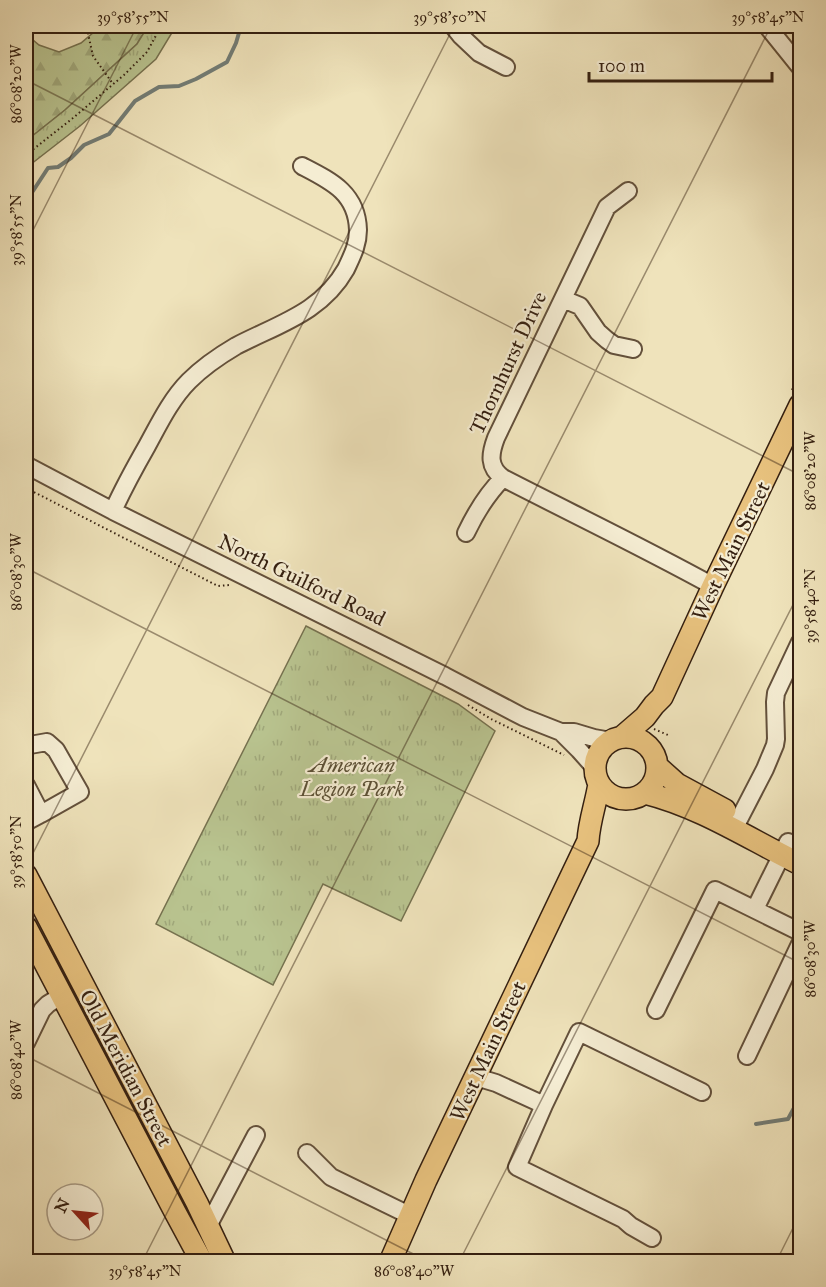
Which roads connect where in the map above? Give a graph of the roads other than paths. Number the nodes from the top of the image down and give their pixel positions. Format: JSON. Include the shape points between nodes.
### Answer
{"nodes":[{"id":1,"x":453,"y":26,"type":"edge"},
{"id":2,"x":767,"y":26,"type":"edge"},
{"id":3,"x":506,"y":67,"type":"dead end"},
{"id":4,"x":801,"y":67,"type":"edge"},
{"id":5,"x":302,"y":166,"type":"dead end"},
{"id":6,"x":628,"y":191,"type":"dead end"},
{"id":7,"x":563,"y":299,"type":"junction"},
{"id":8,"x":633,"y":349,"type":"dead end"},
{"id":9,"x":801,"y":405,"type":"edge"},
{"id":10,"x":26,"y":465,"type":"edge"},
{"id":11,"x":503,"y":478,"type":"junction"},
{"id":12,"x":113,"y":511,"type":"junction"},
{"id":13,"x":465,"y":532,"type":"dead end"},
{"id":14,"x":713,"y":586,"type":"junction"},
{"id":15,"x":801,"y":642,"type":"edge"},
{"id":16,"x":662,"y":697,"type":"junction"},
{"id":17,"x":561,"y":732,"type":"junction"},
{"id":18,"x":617,"y":738,"type":"junction"},
{"id":19,"x":26,"y":748,"type":"edge"},
{"id":20,"x":655,"y":758,"type":"junction"},
{"id":21,"x":597,"y":776,"type":"junction"},
{"id":22,"x":26,"y":785,"type":"edge"},
{"id":23,"x":636,"y":796,"type":"junction"},
{"id":24,"x":41,"y":814,"type":"junction"},
{"id":25,"x":26,"y":822,"type":"edge"},
{"id":26,"x":737,"y":823,"type":"junction"},
{"id":27,"x":588,"y":841,"type":"junction"},
{"id":28,"x":790,"y":848,"type":"edge"},
{"id":29,"x":801,"y":864,"type":"edge"},
{"id":30,"x":26,"y":875,"type":"edge"},
{"id":31,"x":755,"y":909,"type":"junction"},
{"id":32,"x":26,"y":927,"type":"edge"},
{"id":33,"x":801,"y":932,"type":"edge"},
{"id":34,"x":801,"y":944,"type":"edge"},
{"id":35,"x":62,"y":996,"type":"junction"},
{"id":36,"x":656,"y":1010,"type":"dead end"},
{"id":37,"x":26,"y":1043,"type":"edge"},
{"id":38,"x":747,"y":1056,"type":"dead end"},
{"id":39,"x":476,"y":1077,"type":"junction"},
{"id":40,"x":702,"y":1092,"type":"dead end"},
{"id":41,"x":544,"y":1105,"type":"junction"},
{"id":42,"x":256,"y":1135,"type":"dead end"},
{"id":43,"x":307,"y":1152,"type":"dead end"},
{"id":44,"x":411,"y":1216,"type":"junction"},
{"id":45,"x":208,"y":1226,"type":"junction"},
{"id":46,"x":652,"y":1238,"type":"dead end"},
{"id":47,"x":202,"y":1262,"type":"edge"},
{"id":48,"x":225,"y":1262,"type":"edge"},
{"id":49,"x":390,"y":1262,"type":"edge"}],
"edges":[{"from":1,"to":3,"type":"street","via":[[479,53]]},
{"from":2,"to":4,"type":"street"},
{"from":5,"to":12,"type":"street","via":[[331,181],[349,199],[358,223],[353,255],[333,287],[312,307],[222,354],[186,384],[162,418]]},
{"from":6,"to":7,"type":"street","name":"Thornhurst Drive","via":[[608,207]]},
{"from":7,"to":8,"type":"street","via":[[580,306],[607,340]]},
{"from":7,"to":11,"type":"street","name":"Thornhurst Drive","via":[[493,446],[493,465]]},
{"from":9,"to":14,"type":"main road","name":"West Main Street"},
{"from":10,"to":12,"type":"street","name":"North Guilford Road"},
{"from":11,"to":13,"type":"street"},
{"from":11,"to":14,"type":"street"},
{"from":12,"to":17,"type":"street","name":"North Guilford Road","via":[[523,717]]},
{"from":14,"to":16,"type":"main road","name":"West Main Street"},
{"from":15,"to":26,"type":"street","via":[[776,693],[773,753]]},
{"from":16,"to":18,"type":"main road","name":"West Main Street","via":[[645,717]]},
{"from":16,"to":20,"type":"main road","name":"West Main Street"},
{"from":17,"to":18,"type":"street","name":"North Guilford Road"},
{"from":17,"to":21,"type":"street","name":"North Guilford Road"},
{"from":18,"to":20,"type":"main road","via":[[640,739]]},
{"from":18,"to":21,"type":"main road","via":[[599,752]]},
{"from":19,"to":24,"type":"street","via":[[47,742],[57,750],[80,792]]},
{"from":20,"to":23,"type":"main road","via":[[657,777],[652,786]]},
{"from":20,"to":26,"type":"main road","via":[[677,783]]},
{"from":21,"to":23,"type":"main road","via":[[611,795]]},
{"from":21,"to":27,"type":"main road","name":"West Main Street"},
{"from":22,"to":24,"type":"street"},
{"from":23,"to":26,"type":"main road","via":[[659,796]]},
{"from":23,"to":27,"type":"main road","name":"West Main Street","via":[[608,817]]},
{"from":24,"to":25,"type":"street"},
{"from":26,"to":28,"type":"main road"},
{"from":27,"to":39,"type":"main road","name":"West Main Street"},
{"from":28,"to":29,"type":"main road"},
{"from":28,"to":31,"type":"street"},
{"from":30,"to":45,"type":"main road","name":"Old Meridian Street"},
{"from":31,"to":33,"type":"street"},
{"from":31,"to":36,"type":"street","via":[[715,890]]},
{"from":32,"to":35,"type":"main road","name":"Old Meridian Street"},
{"from":34,"to":38,"type":"street"},
{"from":35,"to":37,"type":"street","via":[[42,1010]]},
{"from":35,"to":47,"type":"main road","name":"Old Meridian Street"},
{"from":39,"to":41,"type":"street"},
{"from":39,"to":44,"type":"main road","name":"West Main Street"},
{"from":40,"to":41,"type":"street","via":[[579,1032]]},
{"from":41,"to":46,"type":"street","via":[[517,1167],[623,1219]]},
{"from":42,"to":45,"type":"street"},
{"from":43,"to":44,"type":"street","via":[[331,1177]]},
{"from":44,"to":49,"type":"main road","name":"West Main Street"},
{"from":45,"to":48,"type":"main road","name":"Old Meridian Street"}]}
